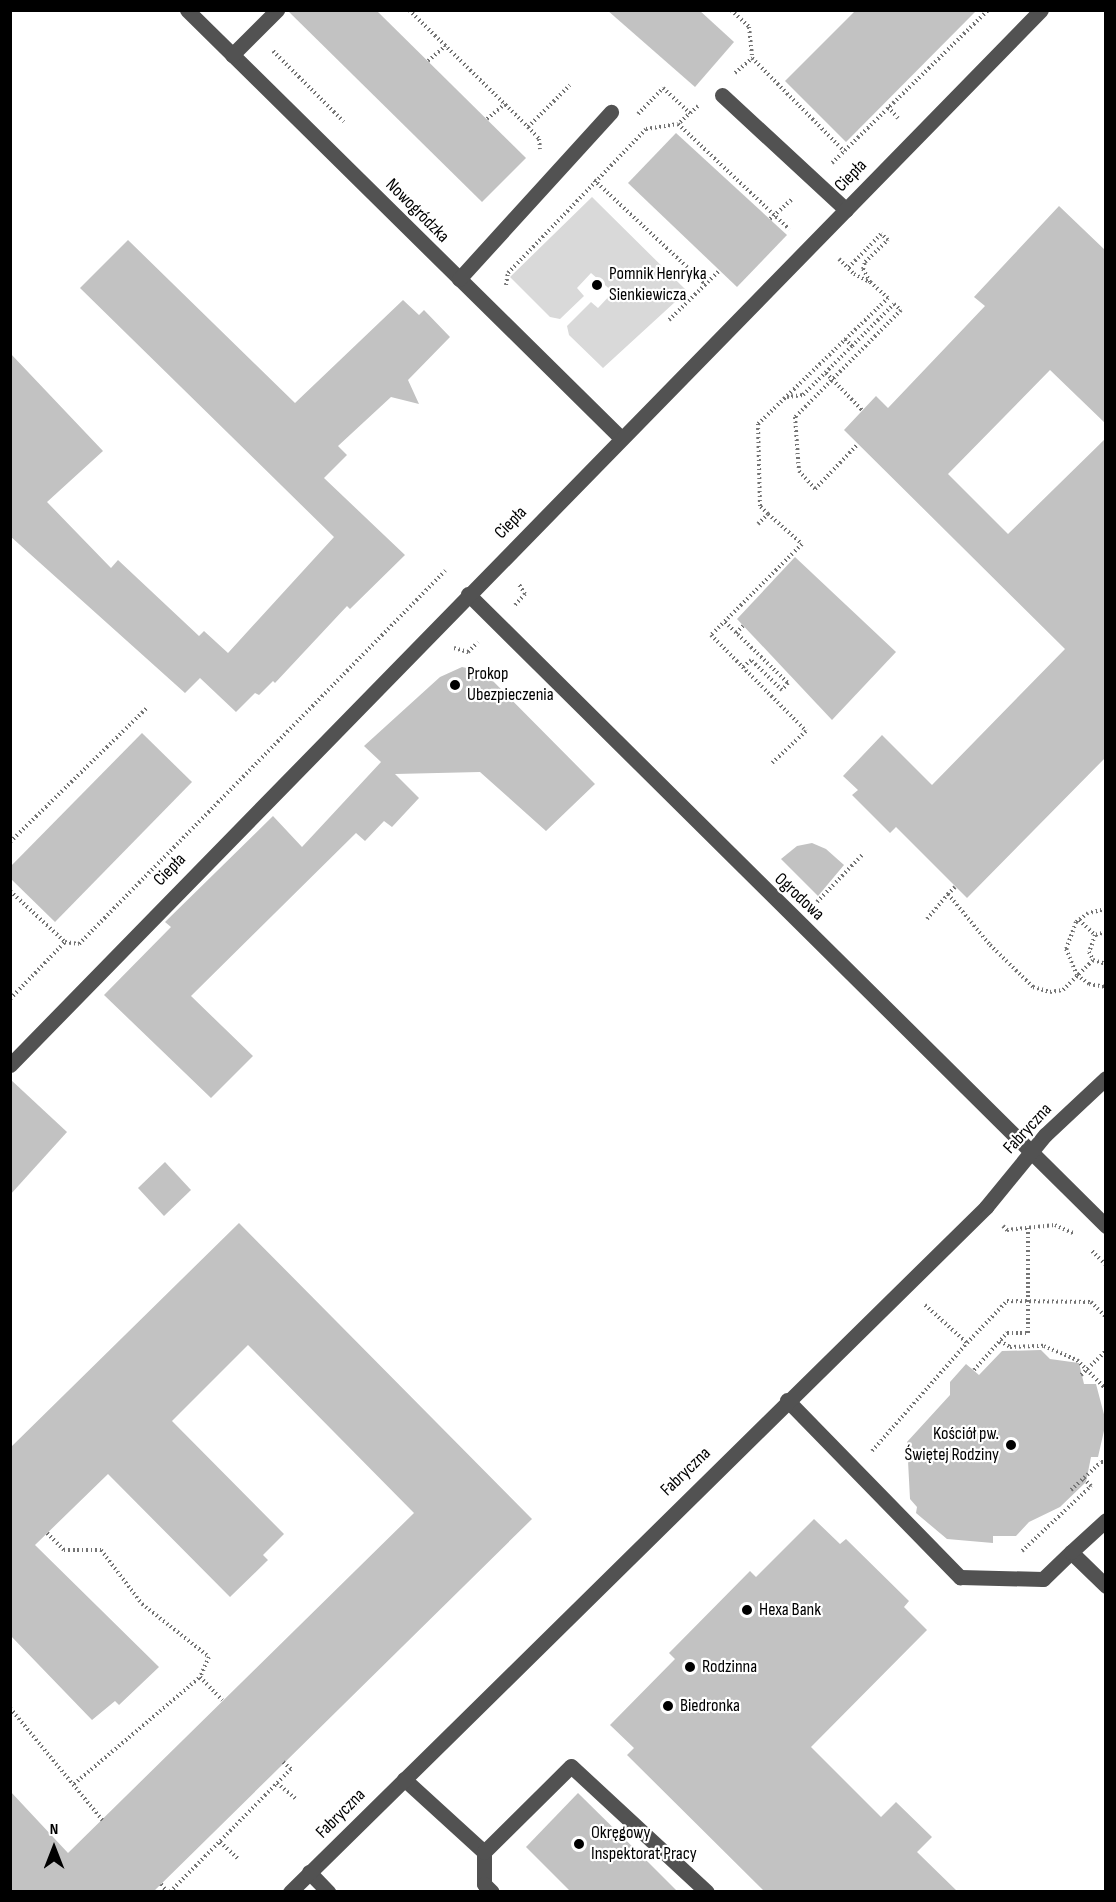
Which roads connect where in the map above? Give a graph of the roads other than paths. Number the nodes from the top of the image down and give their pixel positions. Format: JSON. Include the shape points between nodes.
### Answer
{"nodes":[{"id":1,"x":187,"y":10,"type":"edge"},
{"id":2,"x":277,"y":10,"type":"edge"},
{"id":3,"x":1041,"y":10,"type":"edge"},
{"id":4,"x":232,"y":55,"type":"junction"},
{"id":5,"x":718,"y":91,"type":"road end"},
{"id":6,"x":611,"y":112,"type":"dead end"},
{"id":7,"x":846,"y":210,"type":"junction"},
{"id":8,"x":459,"y":279,"type":"junction"},
{"id":9,"x":621,"y":438,"type":"junction"},
{"id":10,"x":468,"y":594,"type":"junction"},
{"id":11,"x":10,"y":1065,"type":"edge"},
{"id":12,"x":1106,"y":1078,"type":"edge"},
{"id":13,"x":1031,"y":1150,"type":"junction"},
{"id":14,"x":1106,"y":1226,"type":"edge"},
{"id":15,"x":787,"y":1400,"type":"junction"},
{"id":16,"x":1106,"y":1520,"type":"edge"},
{"id":17,"x":1071,"y":1552,"type":"junction"},
{"id":18,"x":1106,"y":1586,"type":"edge"},
{"id":19,"x":404,"y":1779,"type":"junction"},
{"id":20,"x":484,"y":1852,"type":"junction"},
{"id":21,"x":309,"y":1872,"type":"junction"},
{"id":22,"x":290,"y":1892,"type":"edge"},
{"id":23,"x":328,"y":1892,"type":"edge"},
{"id":24,"x":492,"y":1892,"type":"edge"},
{"id":25,"x":707,"y":1892,"type":"edge"}],
"edges":[{"from":1,"to":4,"type":"street","name":"Nowogródzka"},
{"from":2,"to":4,"type":"street"},
{"from":3,"to":7,"type":"street","name":"Ciepła"},
{"from":4,"to":8,"type":"street","name":"Nowogródzka"},
{"from":5,"to":7,"type":"street"},
{"from":6,"to":8,"type":"street"},
{"from":7,"to":9,"type":"street","name":"Ciepła"},
{"from":8,"to":9,"type":"street","name":"Nowogródzka"},
{"from":9,"to":10,"type":"street","name":"Ciepła"},
{"from":10,"to":11,"type":"street","name":"Ciepła"},
{"from":10,"to":13,"type":"street","name":"Ogrodowa"},
{"from":12,"to":13,"type":"street","name":"Fabryczna"},
{"from":13,"to":14,"type":"street","name":"Ogrodowa"},
{"from":13,"to":15,"type":"street","name":"Fabryczna","via":[[986,1207]]},
{"from":15,"to":17,"type":"street","via":[[960,1577],[1043,1579]]},
{"from":15,"to":19,"type":"street","name":"Fabryczna"},
{"from":16,"to":17,"type":"street"},
{"from":17,"to":18,"type":"street"},
{"from":19,"to":20,"type":"street"},
{"from":19,"to":21,"type":"street","name":"Fabryczna"},
{"from":20,"to":24,"type":"street","via":[[484,1884]]},
{"from":20,"to":25,"type":"street","via":[[571,1766]]},
{"from":21,"to":22,"type":"street","name":"Fabryczna"},
{"from":21,"to":23,"type":"street"}]}
